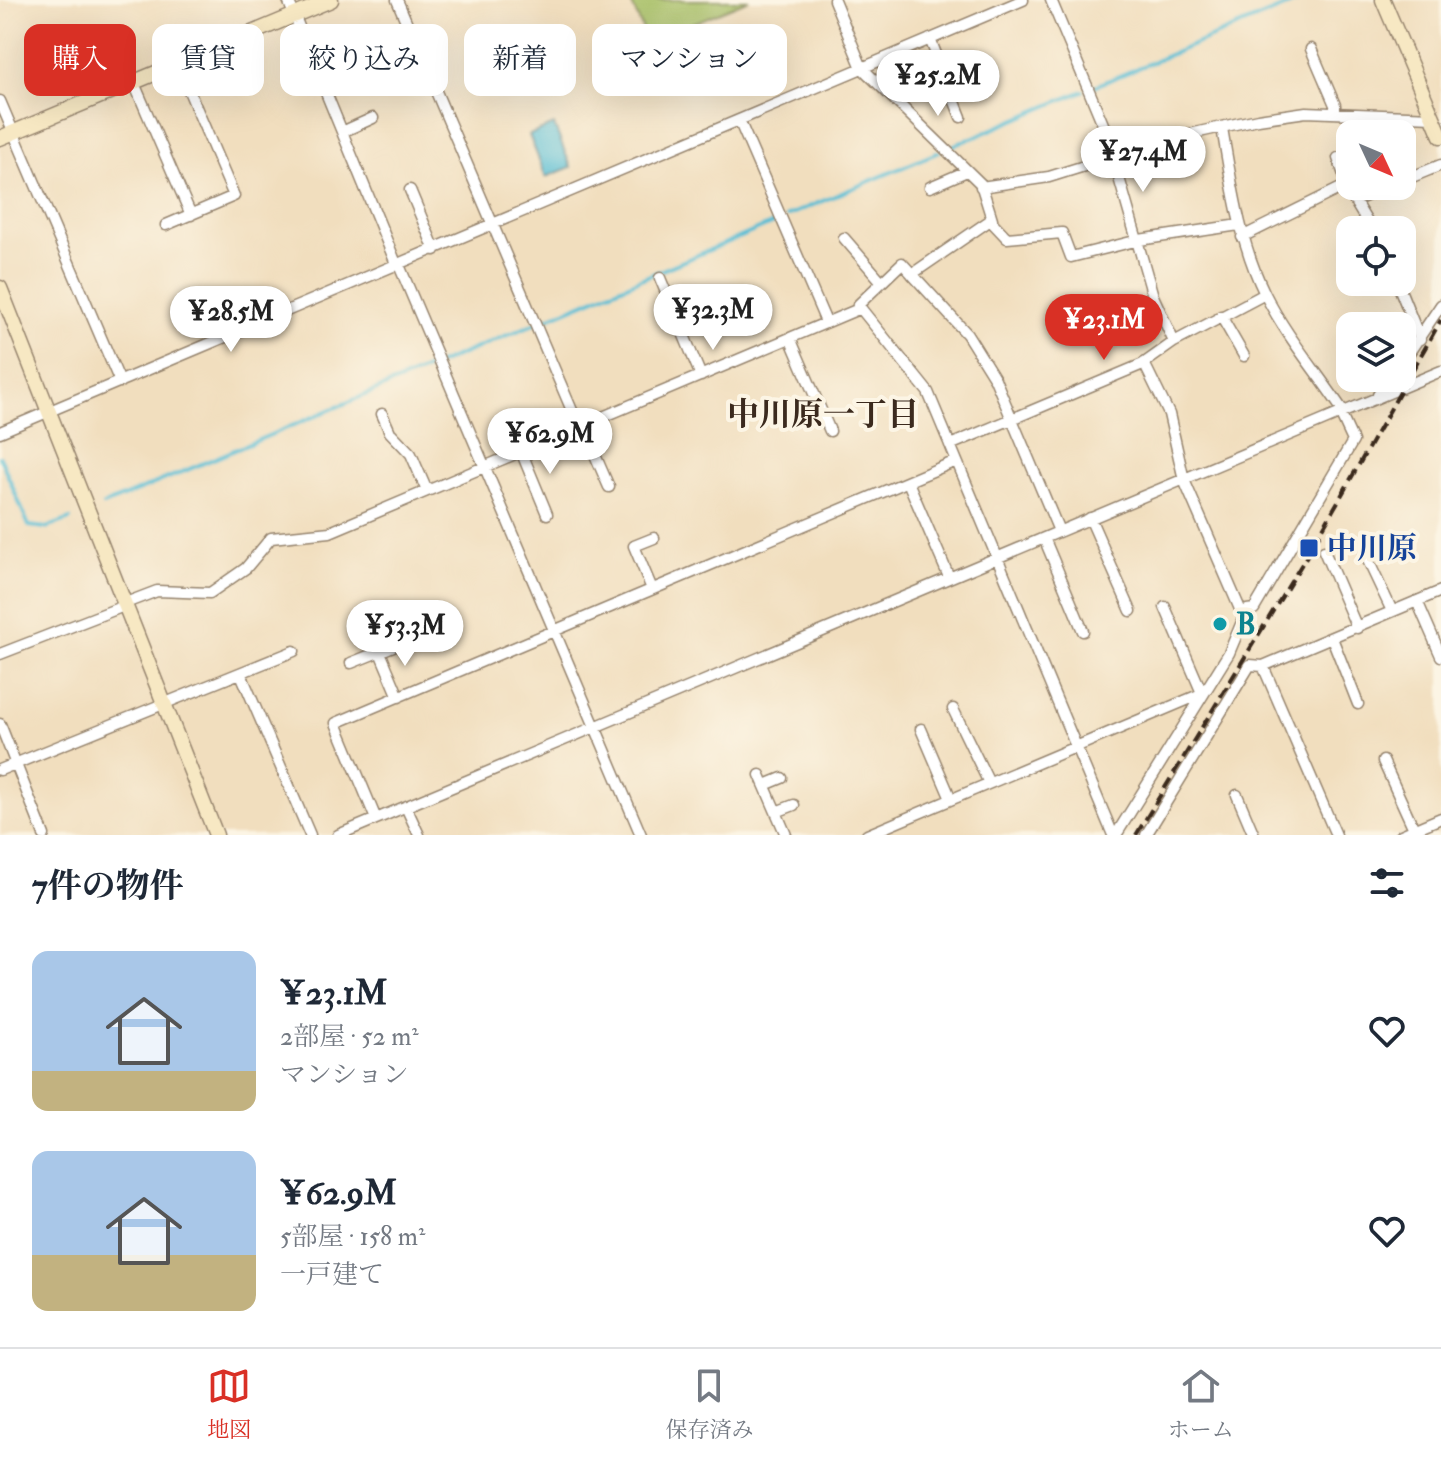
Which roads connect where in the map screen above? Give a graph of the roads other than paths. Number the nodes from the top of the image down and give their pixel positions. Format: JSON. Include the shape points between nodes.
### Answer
{"nodes":[{"id":1,"x":288,"y":0,"type":"edge"},
{"id":2,"x":331,"y":0,"type":"edge"},
{"id":3,"x":397,"y":0,"type":"edge"},
{"id":4,"x":834,"y":0,"type":"edge"},
{"id":5,"x":1023,"y":0,"type":"edge"},
{"id":6,"x":1051,"y":0,"type":"edge"},
{"id":7,"x":1383,"y":0,"type":"edge"},
{"id":8,"x":295,"y":16,"type":"junction"},
{"id":9,"x":264,"y":29,"type":"edge"},
{"id":10,"x":930,"y":39,"type":"junction"},
{"id":11,"x":1311,"y":49,"type":"dead end"},
{"id":12,"x":862,"y":68,"type":"junction"},
{"id":13,"x":136,"y":88,"type":"edge"},
{"id":14,"x":103,"y":96,"type":"edge"},
{"id":15,"x":191,"y":96,"type":"edge"},
{"id":16,"x":0,"y":101,"type":"edge"},
{"id":17,"x":1335,"y":113,"type":"junction"},
{"id":18,"x":961,"y":117,"type":"dead end"},
{"id":19,"x":1433,"y":117,"type":"junction"},
{"id":20,"x":373,"y":118,"type":"dead end"},
{"id":21,"x":739,"y":120,"type":"junction"},
{"id":22,"x":1222,"y":128,"type":"junction"},
{"id":23,"x":342,"y":132,"type":"junction"},
{"id":24,"x":7,"y":136,"type":"edge"},
{"id":25,"x":1441,"y":136,"type":"edge"},
{"id":26,"x":1114,"y":157,"type":"junction"},
{"id":27,"x":1441,"y":165,"type":"edge"},
{"id":28,"x":967,"y":171,"type":"junction"},
{"id":29,"x":1416,"y":175,"type":"edge"},
{"id":30,"x":930,"y":187,"type":"dead end"},
{"id":31,"x":981,"y":187,"type":"junction"},
{"id":32,"x":410,"y":190,"type":"dead end"},
{"id":33,"x":1336,"y":190,"type":"edge"},
{"id":34,"x":1354,"y":201,"type":"edge"},
{"id":35,"x":191,"y":215,"type":"junction"},
{"id":36,"x":1363,"y":216,"type":"edge"},
{"id":37,"x":990,"y":220,"type":"junction"},
{"id":38,"x":166,"y":225,"type":"dead end"},
{"id":39,"x":1239,"y":225,"type":"junction"},
{"id":40,"x":492,"y":226,"type":"junction"},
{"id":41,"x":1242,"y":237,"type":"junction"},
{"id":42,"x":844,"y":238,"type":"dead end"},
{"id":43,"x":1139,"y":240,"type":"junction"},
{"id":44,"x":435,"y":250,"type":"junction"},
{"id":45,"x":398,"y":265,"type":"junction"},
{"id":46,"x":912,"y":274,"type":"junction"},
{"id":47,"x":660,"y":278,"type":"dead end"},
{"id":48,"x":882,"y":282,"type":"junction"},
{"id":49,"x":0,"y":288,"type":"edge"},
{"id":50,"x":1265,"y":294,"type":"junction"},
{"id":51,"x":1403,"y":296,"type":"edge"},
{"id":52,"x":1441,"y":305,"type":"edge"},
{"id":53,"x":861,"y":308,"type":"junction"},
{"id":54,"x":1221,"y":316,"type":"junction"},
{"id":55,"x":826,"y":322,"type":"junction"},
{"id":56,"x":790,"y":338,"type":"junction"},
{"id":57,"x":1420,"y":339,"type":"junction"},
{"id":58,"x":1174,"y":342,"type":"junction"},
{"id":59,"x":1416,"y":344,"type":"edge"},
{"id":60,"x":1244,"y":356,"type":"dead end"},
{"id":61,"x":1144,"y":363,"type":"junction"},
{"id":62,"x":1441,"y":371,"type":"edge"},
{"id":63,"x":701,"y":376,"type":"junction"},
{"id":64,"x":120,"y":382,"type":"junction"},
{"id":65,"x":1380,"y":392,"type":"edge"},
{"id":66,"x":1378,"y":395,"type":"junction"},
{"id":67,"x":49,"y":412,"type":"junction"},
{"id":68,"x":1342,"y":412,"type":"junction"},
{"id":69,"x":382,"y":414,"type":"dead end"},
{"id":70,"x":1013,"y":420,"type":"junction"},
{"id":71,"x":580,"y":426,"type":"junction"},
{"id":72,"x":830,"y":431,"type":"dead end"},
{"id":73,"x":0,"y":432,"type":"edge"},
{"id":74,"x":950,"y":445,"type":"junction"},
{"id":75,"x":521,"y":451,"type":"junction"},
{"id":76,"x":956,"y":461,"type":"junction"},
{"id":77,"x":484,"y":466,"type":"junction"},
{"id":78,"x":1184,"y":480,"type":"junction"},
{"id":79,"x":908,"y":482,"type":"junction"},
{"id":80,"x":609,"y":487,"type":"dead end"},
{"id":81,"x":427,"y":491,"type":"junction"},
{"id":82,"x":547,"y":514,"type":"dead end"},
{"id":83,"x":1090,"y":518,"type":"junction"},
{"id":84,"x":1059,"y":531,"type":"junction"},
{"id":85,"x":654,"y":538,"type":"dead end"},
{"id":86,"x":1044,"y":538,"type":"junction"},
{"id":87,"x":1324,"y":551,"type":"dead end"},
{"id":88,"x":1365,"y":554,"type":"dead end"},
{"id":89,"x":997,"y":557,"type":"junction"},
{"id":90,"x":949,"y":577,"type":"junction"},
{"id":91,"x":652,"y":589,"type":"junction"},
{"id":92,"x":1441,"y":591,"type":"edge"},
{"id":93,"x":1417,"y":601,"type":"junction"},
{"id":94,"x":124,"y":605,"type":"junction"},
{"id":95,"x":1165,"y":607,"type":"dead end"},
{"id":96,"x":1131,"y":611,"type":"dead end"},
{"id":97,"x":1392,"y":611,"type":"junction"},
{"id":98,"x":1243,"y":616,"type":"junction"},
{"id":99,"x":1357,"y":628,"type":"junction"},
{"id":100,"x":554,"y":630,"type":"junction"},
{"id":101,"x":1083,"y":631,"type":"dead end"},
{"id":102,"x":1332,"y":638,"type":"junction"},
{"id":103,"x":408,"y":640,"type":"dead end"},
{"id":104,"x":294,"y":651,"type":"dead end"},
{"id":105,"x":380,"y":652,"type":"junction"},
{"id":106,"x":0,"y":654,"type":"edge"},
{"id":107,"x":1441,"y":656,"type":"edge"},
{"id":108,"x":351,"y":663,"type":"dead end"},
{"id":109,"x":1263,"y":666,"type":"junction"},
{"id":110,"x":241,"y":674,"type":"junction"},
{"id":111,"x":1202,"y":693,"type":"junction"},
{"id":112,"x":399,"y":697,"type":"junction"},
{"id":113,"x":1358,"y":704,"type":"dead end"},
{"id":114,"x":164,"y":706,"type":"junction"},
{"id":115,"x":953,"y":709,"type":"dead end"},
{"id":116,"x":0,"y":724,"type":"edge"},
{"id":117,"x":595,"y":727,"type":"junction"},
{"id":118,"x":921,"y":729,"type":"dead end"},
{"id":119,"x":1076,"y":746,"type":"junction"},
{"id":120,"x":1383,"y":761,"type":"dead end"},
{"id":121,"x":16,"y":764,"type":"junction"},
{"id":122,"x":0,"y":770,"type":"edge"},
{"id":123,"x":782,"y":778,"type":"dead end"},
{"id":124,"x":989,"y":783,"type":"junction"},
{"id":125,"x":1237,"y":795,"type":"dead end"},
{"id":126,"x":951,"y":799,"type":"junction"},
{"id":127,"x":794,"y":805,"type":"dead end"},
{"id":128,"x":406,"y":807,"type":"junction"},
{"id":129,"x":776,"y":812,"type":"junction"},
{"id":130,"x":1441,"y":818,"type":"edge"},
{"id":131,"x":376,"y":819,"type":"junction"},
{"id":132,"x":1414,"y":829,"type":"junction"},
{"id":133,"x":894,"y":830,"type":"edge"},
{"id":134,"x":44,"y":835,"type":"edge"},
{"id":135,"x":216,"y":835,"type":"edge"},
{"id":136,"x":310,"y":835,"type":"edge"},
{"id":137,"x":338,"y":835,"type":"edge"},
{"id":138,"x":419,"y":835,"type":"edge"},
{"id":139,"x":641,"y":835,"type":"edge"},
{"id":140,"x":786,"y":835,"type":"edge"},
{"id":141,"x":867,"y":835,"type":"edge"},
{"id":142,"x":1114,"y":835,"type":"edge"},
{"id":143,"x":1146,"y":835,"type":"edge"},
{"id":144,"x":1254,"y":835,"type":"edge"},
{"id":145,"x":1336,"y":835,"type":"edge"},
{"id":146,"x":1401,"y":835,"type":"edge"}],
"edges":[{"from":1,"to":8,"type":"street"},
{"from":2,"to":8,"type":"street"},
{"from":3,"to":40,"type":"street"},
{"from":4,"to":12,"type":"street"},
{"from":5,"to":10,"type":"street"},
{"from":6,"to":26,"type":"street"},
{"from":7,"to":19,"type":"street"},
{"from":8,"to":9,"type":"street"},
{"from":8,"to":23,"type":"street"},
{"from":10,"to":12,"type":"street"},
{"from":10,"to":18,"type":"street"},
{"from":11,"to":17,"type":"street"},
{"from":12,"to":21,"type":"street"},
{"from":12,"to":28,"type":"street"},
{"from":13,"to":35,"type":"street"},
{"from":14,"to":24,"type":"street"},
{"from":15,"to":35,"type":"street","via":[[234,196]]},
{"from":16,"to":24,"type":"street"},
{"from":17,"to":19,"type":"street"},
{"from":17,"to":22,"type":"street","via":[[1306,112]]},
{"from":19,"to":25,"type":"street"},
{"from":20,"to":23,"type":"street"},
{"from":21,"to":40,"type":"street"},
{"from":21,"to":55,"type":"street"},
{"from":22,"to":26,"type":"street"},
{"from":22,"to":39,"type":"street"},
{"from":23,"to":45,"type":"street"},
{"from":24,"to":64,"type":"street"},
{"from":26,"to":31,"type":"street","via":[[1049,177]]},
{"from":26,"to":43,"type":"street"},
{"from":27,"to":29,"type":"street"},
{"from":28,"to":30,"type":"street"},
{"from":28,"to":31,"type":"street"},
{"from":31,"to":37,"type":"street"},
{"from":32,"to":44,"type":"street"},
{"from":33,"to":41,"type":"street"},
{"from":34,"to":36,"type":"street"},
{"from":35,"to":38,"type":"street"},
{"from":37,"to":43,"type":"street","via":[[1007,238],[1062,233],[1071,257]]},
{"from":37,"to":46,"type":"street"},
{"from":39,"to":41,"type":"street"},
{"from":39,"to":43,"type":"street"},
{"from":40,"to":44,"type":"street"},
{"from":40,"to":71,"type":"street"},
{"from":41,"to":50,"type":"street"},
{"from":42,"to":48,"type":"street"},
{"from":43,"to":58,"type":"street","via":[[1153,296]]},
{"from":44,"to":45,"type":"street"},
{"from":45,"to":64,"type":"street"},
{"from":45,"to":77,"type":"street"},
{"from":46,"to":48,"type":"street","via":[[902,263]]},
{"from":46,"to":70,"type":"street","via":[[980,352]]},
{"from":47,"to":63,"type":"street"},
{"from":48,"to":53,"type":"street","via":[[858,305]]},
{"from":49,"to":67,"type":"street"},
{"from":50,"to":54,"type":"street"},
{"from":50,"to":68,"type":"street"},
{"from":51,"to":57,"type":"street"},
{"from":52,"to":57,"type":"street"},
{"from":53,"to":55,"type":"street"},
{"from":53,"to":74,"type":"street","via":[[928,392]]},
{"from":54,"to":58,"type":"street"},
{"from":54,"to":60,"type":"street"},
{"from":55,"to":56,"type":"street"},
{"from":56,"to":63,"type":"street"},
{"from":56,"to":72,"type":"street"},
{"from":57,"to":59,"type":"street"},
{"from":58,"to":61,"type":"street"},
{"from":61,"to":70,"type":"street"},
{"from":61,"to":78,"type":"street","via":[[1169,414]]},
{"from":62,"to":66,"type":"street"},
{"from":63,"to":71,"type":"street"},
{"from":64,"to":67,"type":"street"},
{"from":65,"to":66,"type":"street"},
{"from":66,"to":68,"type":"street"},
{"from":67,"to":73,"type":"street"},
{"from":67,"to":94,"type":"street"},
{"from":68,"to":78,"type":"street"},
{"from":68,"to":98,"type":"street","via":[[1353,441],[1254,609]]},
{"from":69,"to":81,"type":"street","via":[[390,432],[411,454]]},
{"from":70,"to":74,"type":"street"},
{"from":70,"to":84,"type":"street"},
{"from":71,"to":75,"type":"street"},
{"from":71,"to":80,"type":"street"},
{"from":74,"to":76,"type":"street"},
{"from":75,"to":77,"type":"street"},
{"from":75,"to":82,"type":"street"},
{"from":76,"to":79,"type":"street"},
{"from":76,"to":89,"type":"street"},
{"from":77,"to":81,"type":"street"},
{"from":77,"to":100,"type":"street"},
{"from":78,"to":83,"type":"street"},
{"from":78,"to":98,"type":"street"},
{"from":79,"to":90,"type":"street"},
{"from":79,"to":91,"type":"street"},
{"from":81,"to":94,"type":"street","via":[[330,532],[271,538],[246,568],[210,593],[157,591]]},
{"from":83,"to":84,"type":"street"},
{"from":83,"to":96,"type":"street"},
{"from":84,"to":86,"type":"street"},
{"from":85,"to":91,"type":"street","via":[[634,546]]},
{"from":86,"to":89,"type":"street"},
{"from":86,"to":101,"type":"street"},
{"from":87,"to":99,"type":"street"},
{"from":88,"to":97,"type":"street"},
{"from":89,"to":90,"type":"street"},
{"from":89,"to":119,"type":"street"},
{"from":90,"to":117,"type":"street"},
{"from":91,"to":100,"type":"street"},
{"from":92,"to":93,"type":"street"},
{"from":93,"to":97,"type":"street"},
{"from":93,"to":107,"type":"street"},
{"from":94,"to":106,"type":"street"},
{"from":94,"to":114,"type":"street"},
{"from":95,"to":111,"type":"street"},
{"from":97,"to":99,"type":"street"},
{"from":98,"to":111,"type":"street","via":[[1237,639]]},
{"from":99,"to":102,"type":"street"},
{"from":100,"to":112,"type":"street"},
{"from":100,"to":117,"type":"street"},
{"from":102,"to":109,"type":"street"},
{"from":102,"to":113,"type":"street"},
{"from":103,"to":105,"type":"street"},
{"from":104,"to":110,"type":"street"},
{"from":105,"to":108,"type":"street"},
{"from":105,"to":112,"type":"street"},
{"from":109,"to":143,"type":"street","via":[[1250,665]]},
{"from":109,"to":145,"type":"street"},
{"from":110,"to":114,"type":"street"},
{"from":110,"to":136,"type":"street"},
{"from":111,"to":119,"type":"street"},
{"from":111,"to":142,"type":"street"},
{"from":112,"to":131,"type":"street","via":[[336,723]]},
{"from":114,"to":121,"type":"street"},
{"from":114,"to":135,"type":"street"},
{"from":115,"to":124,"type":"street"},
{"from":116,"to":121,"type":"street"},
{"from":117,"to":128,"type":"street"},
{"from":117,"to":139,"type":"street"},
{"from":118,"to":126,"type":"street"},
{"from":119,"to":124,"type":"street"},
{"from":119,"to":142,"type":"street"},
{"from":120,"to":132,"type":"street"},
{"from":121,"to":122,"type":"street"},
{"from":121,"to":134,"type":"street"},
{"from":123,"to":129,"type":"street","via":[[763,780]]},
{"from":124,"to":126,"type":"street"},
{"from":125,"to":144,"type":"street"},
{"from":126,"to":133,"type":"street"},
{"from":127,"to":129,"type":"street"},
{"from":128,"to":131,"type":"street"},
{"from":128,"to":138,"type":"street"},
{"from":129,"to":140,"type":"street"},
{"from":130,"to":132,"type":"street"},
{"from":131,"to":137,"type":"street"},
{"from":132,"to":146,"type":"street"},
{"from":133,"to":141,"type":"street"}]}
